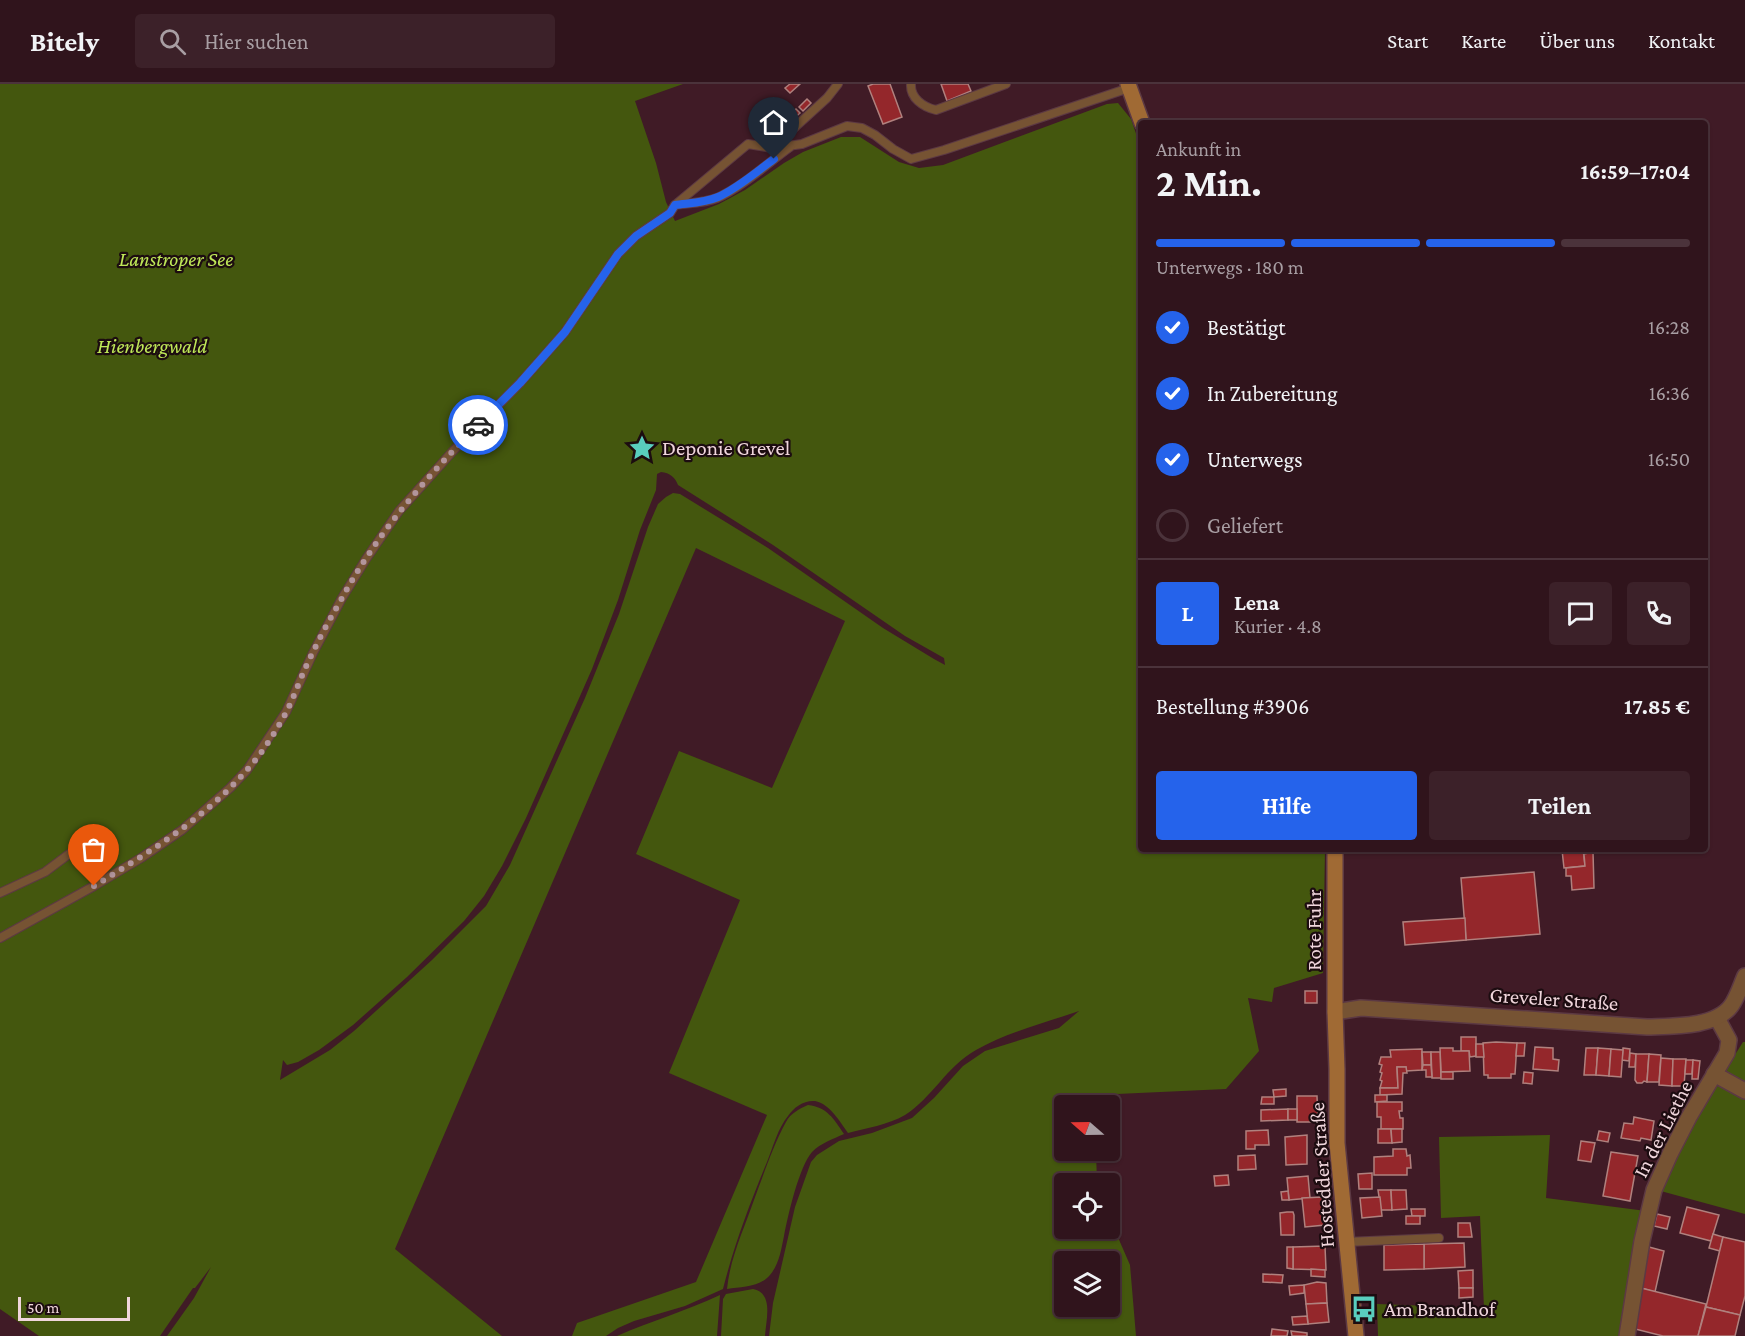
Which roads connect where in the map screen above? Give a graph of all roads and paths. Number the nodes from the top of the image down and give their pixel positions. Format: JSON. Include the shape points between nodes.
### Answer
{"nodes":[{"id":1,"x":911,"y":84,"type":"edge"},
{"id":2,"x":1006,"y":84,"type":"edge"},
{"id":3,"x":836,"y":85,"type":"edge"},
{"id":4,"x":1128,"y":86,"type":"edge"},
{"id":5,"x":1141,"y":120,"type":"edge"},
{"id":6,"x":791,"y":146,"type":"junction"},
{"id":7,"x":772,"y":148,"type":"junction"},
{"id":8,"x":675,"y":205,"type":"junction"},
{"id":9,"x":1335,"y":852,"type":"edge"},
{"id":10,"x":69,"y":854,"type":"dead end"},
{"id":11,"x":0,"y":892,"type":"edge"},
{"id":12,"x":0,"y":938,"type":"edge"},
{"id":13,"x":1745,"y":975,"type":"edge"},
{"id":14,"x":1335,"y":1012,"type":"junction"},
{"id":15,"x":1717,"y":1018,"type":"junction"},
{"id":16,"x":1714,"y":1074,"type":"junction"},
{"id":17,"x":1745,"y":1091,"type":"edge"},
{"id":18,"x":1439,"y":1238,"type":"dead end"},
{"id":19,"x":1347,"y":1242,"type":"junction"},
{"id":20,"x":1356,"y":1336,"type":"edge"},
{"id":21,"x":1627,"y":1336,"type":"edge"}],
"edges":[{"from":1,"to":2,"type":"lane","via":[[917,100],[936,110]]},
{"from":3,"to":7,"type":"lane"},
{"from":4,"to":5,"type":"main road"},
{"from":4,"to":6,"type":"lane","via":[[911,159],[862,128],[847,126]]},
{"from":6,"to":7,"type":"lane"},
{"from":6,"to":8,"type":"lane","via":[[717,198]]},
{"from":7,"to":8,"type":"lane","via":[[748,144]]},
{"from":8,"to":12,"type":"lane","via":[[618,254],[565,332],[399,511],[342,598],[286,712],[247,770],[182,830],[141,858]]},
{"from":9,"to":14,"type":"main road","name":"Rote Fuhr"},
{"from":10,"to":11,"type":"lane","via":[[45,872]]},
{"from":13,"to":15,"type":"street","via":[[1731,1006]]},
{"from":14,"to":15,"type":"street","name":"Greveler Straße","via":[[1391,1009],[1647,1027],[1689,1025]]},
{"from":14,"to":19,"type":"main road","name":"Hostedder Straße","via":[[1337,1143]]},
{"from":15,"to":16,"type":"street","name":"In der Liethe","via":[[1729,1040],[1727,1053]]},
{"from":16,"to":17,"type":"street"},
{"from":16,"to":21,"type":"street","name":"In der Liethe","via":[[1654,1190]]},
{"from":18,"to":19,"type":"lane"},
{"from":19,"to":20,"type":"main road","name":"Hostedder Straße"}]}
